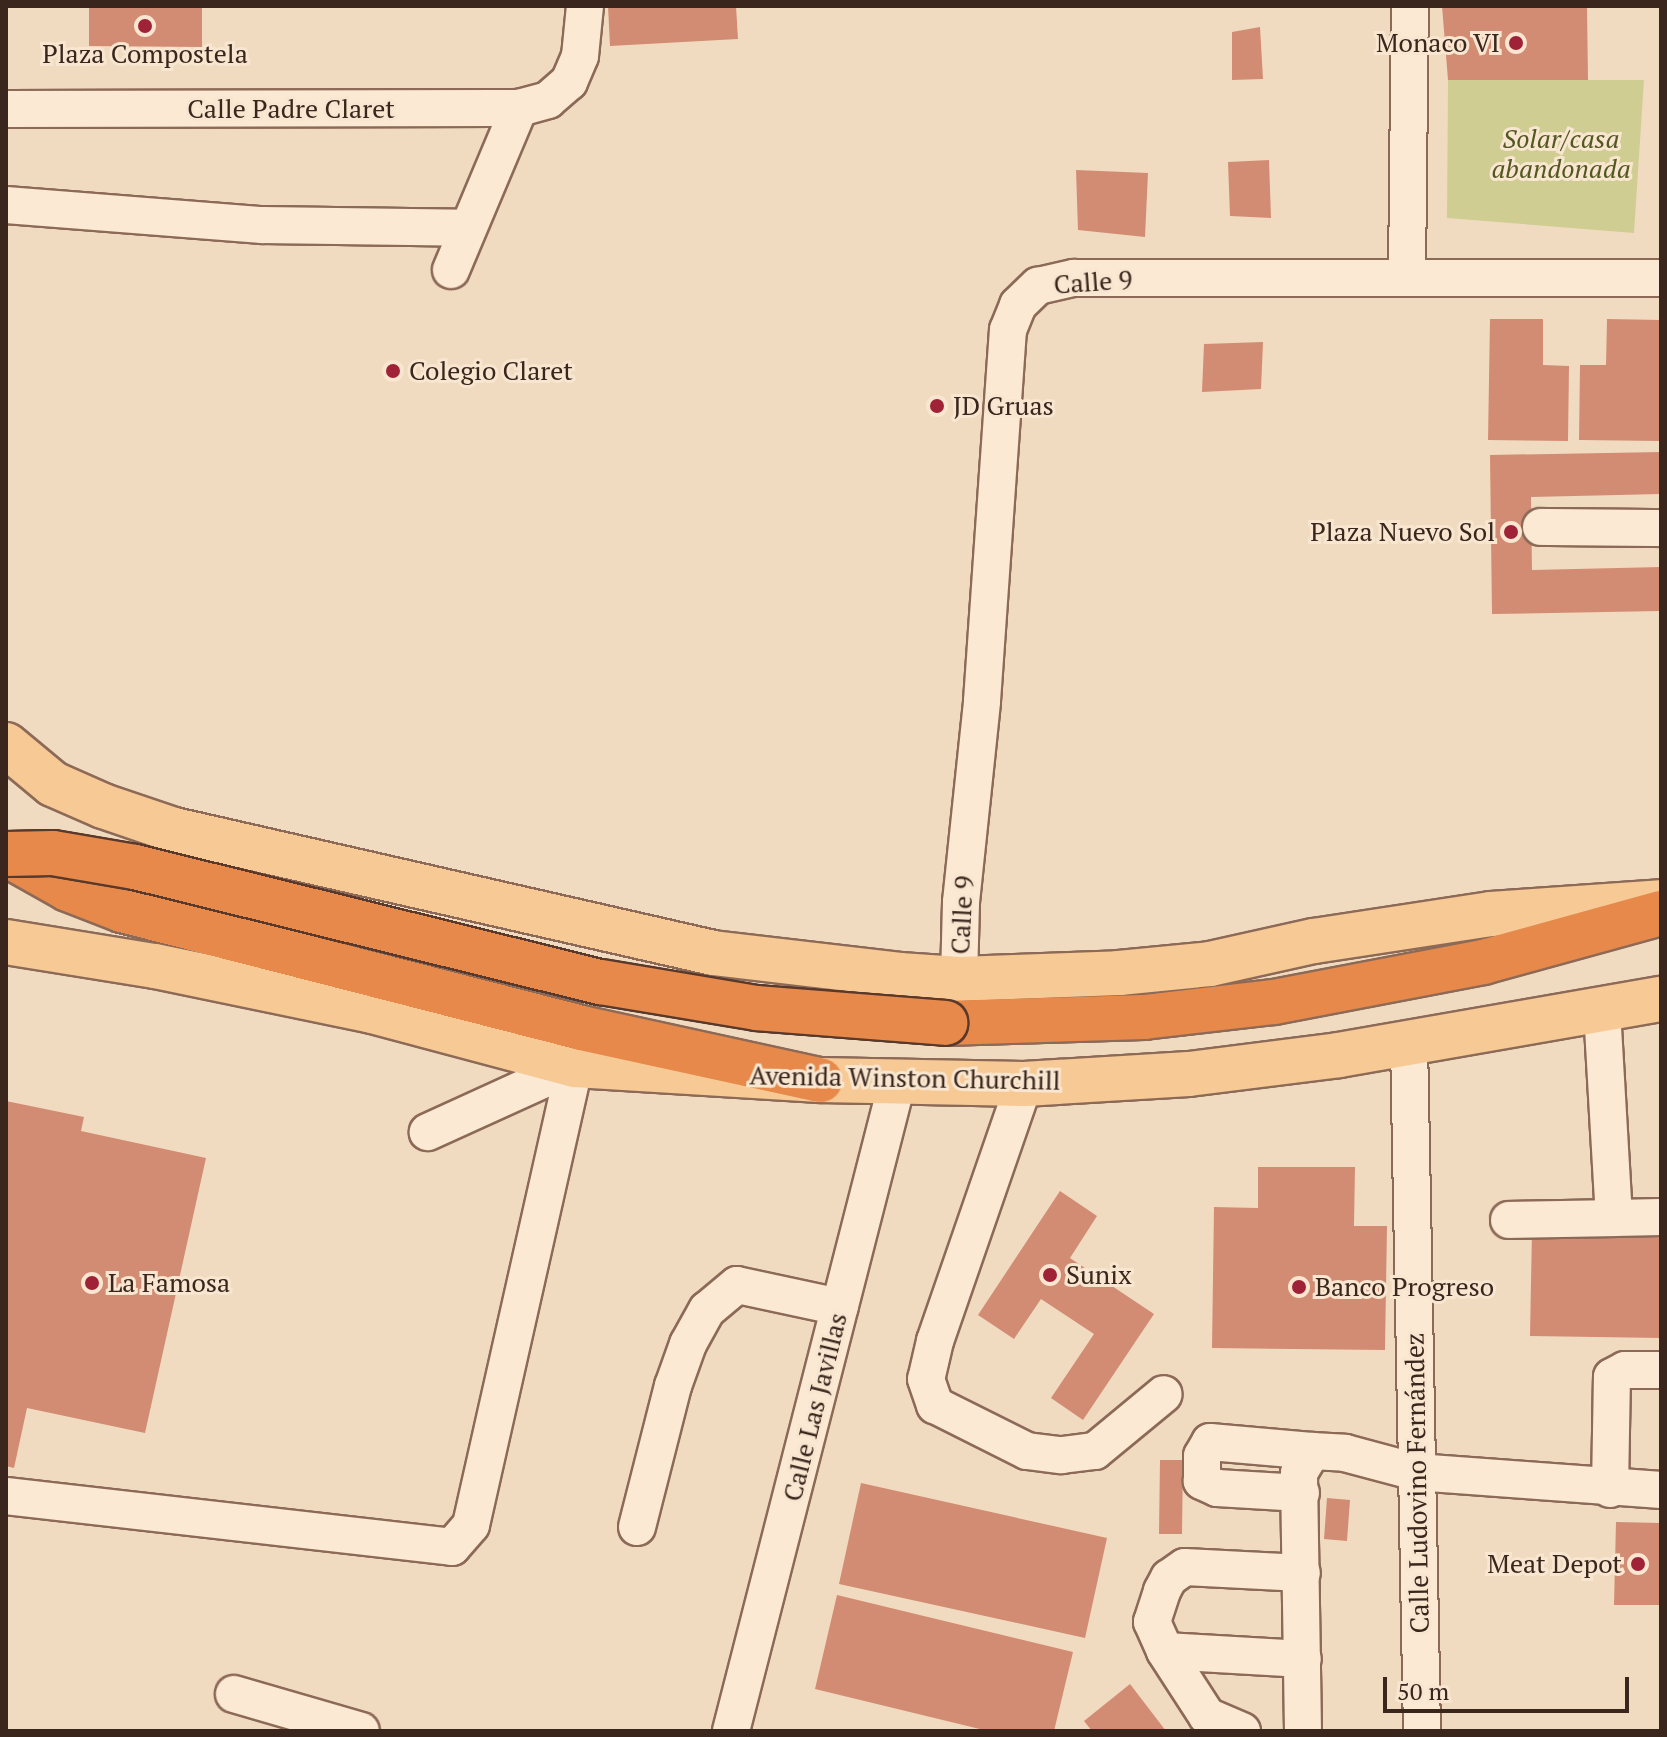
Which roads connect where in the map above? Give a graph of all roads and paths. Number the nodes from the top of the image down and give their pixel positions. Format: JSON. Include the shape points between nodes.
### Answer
{"nodes":[{"id":1,"x":585,"y":6,"type":"edge"},
{"id":2,"x":1410,"y":6,"type":"edge"},
{"id":3,"x":519,"y":108,"type":"junction"},
{"id":4,"x":6,"y":109,"type":"edge"},
{"id":5,"x":6,"y":205,"type":"edge"},
{"id":6,"x":466,"y":228,"type":"junction"},
{"id":7,"x":451,"y":270,"type":"dead end"},
{"id":8,"x":1407,"y":277,"type":"junction"},
{"id":9,"x":1661,"y":278,"type":"edge"},
{"id":10,"x":1541,"y":527,"type":"dead end"},
{"id":11,"x":1661,"y":528,"type":"edge"},
{"id":12,"x":6,"y":745,"type":"edge"},
{"id":13,"x":23,"y":777,"type":"edge"},
{"id":14,"x":6,"y":854,"type":"edge"},
{"id":15,"x":1661,"y":902,"type":"edge"},
{"id":16,"x":1661,"y":913,"type":"edge"},
{"id":17,"x":6,"y":942,"type":"edge"},
{"id":18,"x":959,"y":979,"type":"junction"},
{"id":19,"x":1661,"y":999,"type":"edge"},
{"id":20,"x":1602,"y":1010,"type":"junction"},
{"id":21,"x":1409,"y":1043,"type":"junction"},
{"id":22,"x":575,"y":1065,"type":"junction"},
{"id":23,"x":820,"y":1080,"type":"junction"},
{"id":24,"x":897,"y":1083,"type":"junction"},
{"id":25,"x":1024,"y":1084,"type":"junction"},
{"id":26,"x":428,"y":1132,"type":"dead end"},
{"id":27,"x":1661,"y":1217,"type":"edge"},
{"id":28,"x":1614,"y":1218,"type":"junction"},
{"id":29,"x":1509,"y":1220,"type":"dead end"},
{"id":30,"x":840,"y":1307,"type":"junction"},
{"id":31,"x":1661,"y":1370,"type":"edge"},
{"id":32,"x":1164,"y":1394,"type":"dead end"},
{"id":33,"x":1312,"y":1451,"type":"junction"},
{"id":34,"x":1416,"y":1472,"type":"junction"},
{"id":35,"x":1610,"y":1489,"type":"junction"},
{"id":36,"x":1661,"y":1490,"type":"edge"},
{"id":37,"x":1301,"y":1493,"type":"junction"},
{"id":38,"x":6,"y":1496,"type":"edge"},
{"id":39,"x":637,"y":1527,"type":"dead end"},
{"id":40,"x":1302,"y":1573,"type":"junction"},
{"id":41,"x":1165,"y":1651,"type":"junction"},
{"id":42,"x":1303,"y":1659,"type":"junction"},
{"id":43,"x":234,"y":1694,"type":"dead end"},
{"id":44,"x":361,"y":1731,"type":"edge"},
{"id":45,"x":731,"y":1731,"type":"edge"},
{"id":46,"x":1242,"y":1731,"type":"edge"},
{"id":47,"x":1303,"y":1731,"type":"edge"},
{"id":48,"x":1422,"y":1731,"type":"edge"}],
"edges":[{"from":1,"to":3,"type":"street","name":"Calle Padre Claret","via":[[580,56],[569,82],[548,100]]},
{"from":2,"to":8,"type":"street"},
{"from":3,"to":4,"type":"street","name":"Calle Padre Claret"},
{"from":3,"to":6,"type":"street"},
{"from":5,"to":6,"type":"street","via":[[262,225]]},
{"from":6,"to":7,"type":"street"},
{"from":8,"to":9,"type":"street","name":"Calle 9"},
{"from":8,"to":18,"type":"street","name":"Calle 9","via":[[1074,278],[1038,286],[1018,305],[1008,330]]},
{"from":10,"to":11,"type":"street"},
{"from":12,"to":13,"type":"main road"},
{"from":13,"to":18,"type":"main road","via":[[174,830],[713,953]]},
{"from":14,"to":16,"type":"highway","bridge":true,"via":[[53,853],[135,867],[601,982],[756,1008],[945,1023],[1144,1017],[1274,1002],[1483,962]]},
{"from":14,"to":23,"type":"highway","via":[[68,889],[122,910],[581,1028]]},
{"from":15,"to":18,"type":"main road","via":[[1491,914],[1314,941],[1210,964]]},
{"from":17,"to":22,"type":"main road","name":"Avenida Winston Churchill","via":[[155,966],[372,1011]]},
{"from":19,"to":20,"type":"main road","name":"Avenida Winston Churchill"},
{"from":20,"to":21,"type":"main road","name":"Avenida Winston Churchill"},
{"from":20,"to":28,"type":"street"},
{"from":21,"to":25,"type":"main road","name":"Avenida Winston Churchill","via":[[1189,1074]]},
{"from":21,"to":34,"type":"street","name":"Calle Ludovino Fernández"},
{"from":22,"to":23,"type":"main road","name":"Avenida Winston Churchill"},
{"from":22,"to":26,"type":"street"},
{"from":22,"to":38,"type":"street","via":[[471,1525],[452,1547]]},
{"from":23,"to":24,"type":"main road","name":"Avenida Winston Churchill"},
{"from":24,"to":25,"type":"main road","name":"Avenida Winston Churchill"},
{"from":24,"to":30,"type":"street","name":"Calle Las Javillas"},
{"from":25,"to":32,"type":"street","via":[[935,1341],[926,1379],[935,1405],[1027,1451],[1062,1455],[1095,1451]]},
{"from":27,"to":28,"type":"street"},
{"from":28,"to":29,"type":"street"},
{"from":30,"to":39,"type":"street","via":[[737,1285],[707,1310],[673,1386]]},
{"from":30,"to":45,"type":"street","name":"Calle Las Javillas"},
{"from":31,"to":35,"type":"street","via":[[1625,1370],[1612,1377]]},
{"from":33,"to":34,"type":"street","via":[[1345,1453]]},
{"from":33,"to":37,"type":"street","via":[[1299,1473]]},
{"from":33,"to":37,"type":"street","via":[[1210,1442],[1202,1456],[1202,1481],[1217,1488]]},
{"from":34,"to":35,"type":"street"},
{"from":34,"to":48,"type":"street","name":"Calle Ludovino Fernández"},
{"from":35,"to":36,"type":"street"},
{"from":37,"to":40,"type":"street"},
{"from":40,"to":41,"type":"street","via":[[1185,1567],[1169,1578],[1152,1622]]},
{"from":40,"to":42,"type":"street"},
{"from":41,"to":42,"type":"street"},
{"from":41,"to":46,"type":"street","via":[[1207,1716]]},
{"from":42,"to":47,"type":"street"},
{"from":43,"to":44,"type":"street"}]}
